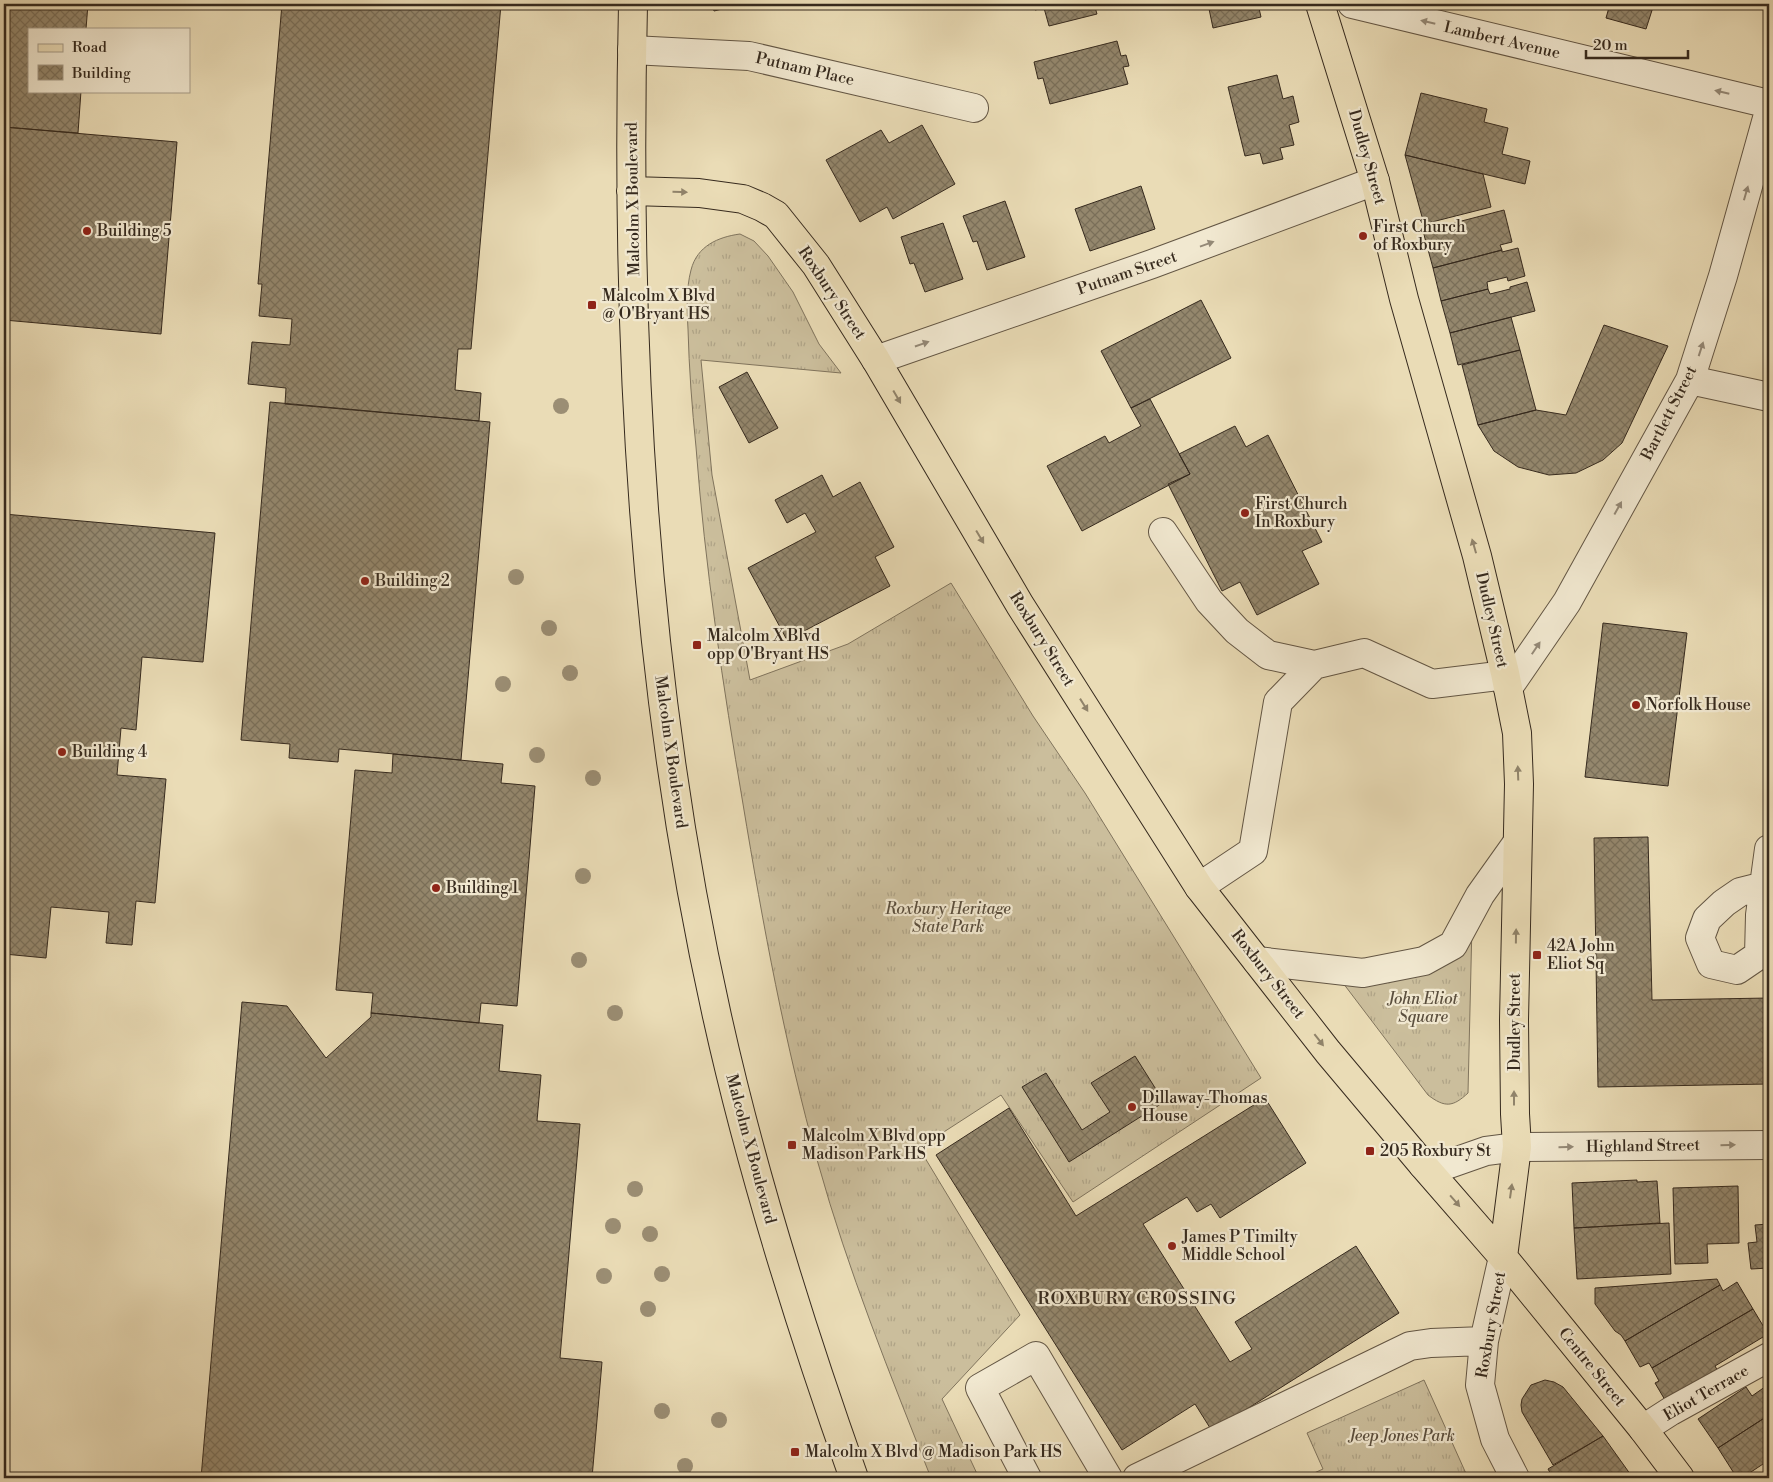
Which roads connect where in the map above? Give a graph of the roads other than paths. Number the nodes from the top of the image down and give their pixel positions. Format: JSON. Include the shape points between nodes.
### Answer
{"nodes":[{"id":1,"x":633,"y":4,"type":"edge"},
{"id":2,"x":1320,"y":4,"type":"edge"},
{"id":3,"x":1352,"y":4,"type":"edge"},
{"id":4,"x":632,"y":50,"type":"junction"},
{"id":5,"x":1769,"y":104,"type":"edge"},
{"id":6,"x":974,"y":108,"type":"dead end"},
{"id":7,"x":1769,"y":111,"type":"edge"},
{"id":8,"x":1375,"y":181,"type":"junction"},
{"id":9,"x":631,"y":192,"type":"junction"},
{"id":10,"x":876,"y":360,"type":"junction"},
{"id":11,"x":1690,"y":380,"type":"junction"},
{"id":12,"x":1769,"y":397,"type":"edge"},
{"id":13,"x":1163,"y":532,"type":"dead end"},
{"id":14,"x":1314,"y":665,"type":"junction"},
{"id":15,"x":1507,"y":681,"type":"junction"},
{"id":16,"x":1517,"y":843,"type":"junction"},
{"id":17,"x":1769,"y":849,"type":"edge"},
{"id":18,"x":1764,"y":886,"type":"dead end"},
{"id":19,"x":1199,"y":887,"type":"junction"},
{"id":20,"x":1258,"y":961,"type":"junction"},
{"id":21,"x":1769,"y":1145,"type":"edge"},
{"id":22,"x":1517,"y":1147,"type":"junction"},
{"id":23,"x":1422,"y":1165,"type":"junction"},
{"id":24,"x":1503,"y":1257,"type":"junction"},
{"id":25,"x":1484,"y":1341,"type":"junction"},
{"id":26,"x":1769,"y":1357,"type":"edge"},
{"id":27,"x":1643,"y":1429,"type":"junction"},
{"id":28,"x":854,"y":1478,"type":"edge"},
{"id":29,"x":1027,"y":1478,"type":"edge"},
{"id":30,"x":1108,"y":1478,"type":"edge"},
{"id":31,"x":1137,"y":1478,"type":"edge"},
{"id":32,"x":1514,"y":1478,"type":"edge"},
{"id":33,"x":1680,"y":1478,"type":"edge"}],
"edges":[{"from":1,"to":4,"type":"main road","name":"Malcolm X Boulevard"},
{"from":2,"to":8,"type":"main road","name":"Dudley Street"},
{"from":5,"to":3,"type":"street","name":"Lambert Avenue","one_way":true},
{"from":4,"to":6,"type":"street","name":"Putnam Place","via":[[749,56]]},
{"from":4,"to":9,"type":"main road","name":"Malcolm X Boulevard"},
{"from":11,"to":7,"type":"street","name":"Bartlett Street","one_way":true},
{"from":10,"to":8,"type":"street","name":"Putnam Street","one_way":true,"via":[[1152,264]]},
{"from":15,"to":8,"type":"main road","name":"Dudley Street","one_way":true,"via":[[1477,556],[1404,299]]},
{"from":9,"to":10,"type":"main road","name":"Roxbury Street","one_way":true,"via":[[723,195],[743,199],[776,215],[816,265]]},
{"from":9,"to":28,"type":"main road","name":"Malcolm X Boulevard","via":[[639,424],[649,568],[663,706],[698,924],[717,1016],[786,1278]]},
{"from":10,"to":19,"type":"main road","name":"Roxbury Street","one_way":true,"via":[[1020,605]]},
{"from":11,"to":12,"type":"street"},
{"from":15,"to":11,"type":"street","name":"Bartlett Street","one_way":true,"via":[[1567,602]]},
{"from":13,"to":14,"type":"street","via":[[1209,601],[1238,631],[1268,655]]},
{"from":14,"to":15,"type":"street","via":[[1364,653],[1432,684]]},
{"from":14,"to":19,"type":"street","via":[[1278,702],[1253,851]]},
{"from":16,"to":15,"type":"main road","name":"Dudley Street","one_way":true,"via":[[1517,733]]},
{"from":16,"to":20,"type":"street","via":[[1480,895],[1452,944],[1424,961],[1363,973]]},
{"from":22,"to":16,"type":"main road","name":"Dudley Street","one_way":true,"via":[[1514,1114]]},
{"from":17,"to":18,"type":"street"},
{"from":19,"to":20,"type":"main road","name":"Roxbury Street"},
{"from":20,"to":23,"type":"main road","name":"Roxbury Street","one_way":true},
{"from":22,"to":21,"type":"street","name":"Highland Street","one_way":true},
{"from":22,"to":23,"type":"street","via":[[1486,1151],[1446,1164]]},
{"from":24,"to":22,"type":"main road","name":"Dudley Street","one_way":true},
{"from":23,"to":24,"type":"main road","name":"Roxbury Street","one_way":true},
{"from":24,"to":25,"type":"street","name":"Roxbury Street"},
{"from":24,"to":27,"type":"main road","name":"Centre Street"},
{"from":25,"to":31,"type":"street","via":[[1410,1346]]},
{"from":25,"to":32,"type":"street","name":"Roxbury Street","via":[[1480,1385],[1495,1439]]},
{"from":26,"to":27,"type":"street","name":"Eliot Terrace"},
{"from":27,"to":33,"type":"main road","name":"Centre Street"},
{"from":29,"to":30,"type":"street","via":[[980,1388],[1036,1356]]}]}
